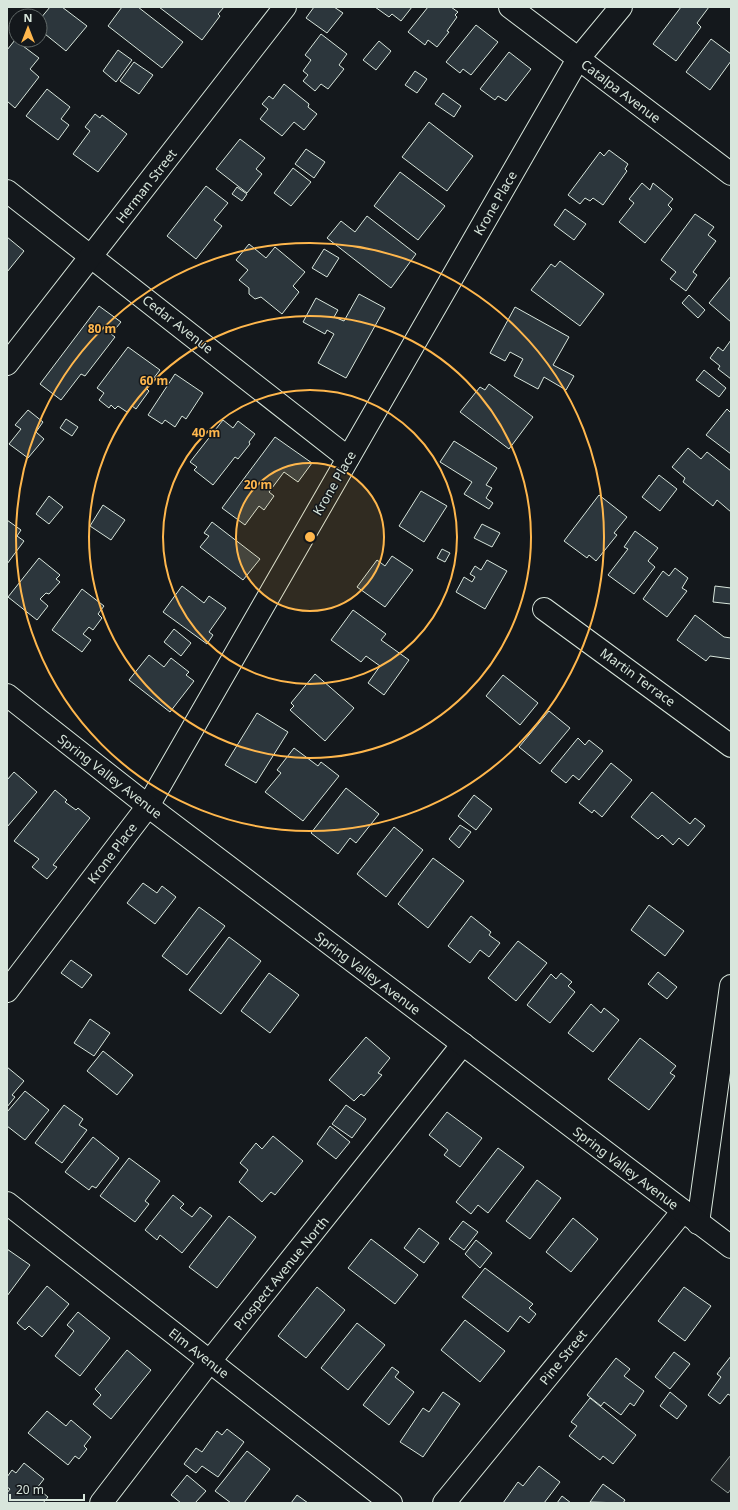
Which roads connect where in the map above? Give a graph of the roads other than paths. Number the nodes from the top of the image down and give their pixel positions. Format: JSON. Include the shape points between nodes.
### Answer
{"nodes":[{"id":1,"x":285,"y":7,"type":"edge"},
{"id":2,"x":510,"y":7,"type":"edge"},
{"id":3,"x":620,"y":7,"type":"edge"},
{"id":4,"x":578,"y":59,"type":"junction"},
{"id":5,"x":731,"y":174,"type":"edge"},
{"id":6,"x":7,"y":191,"type":"edge"},
{"id":7,"x":91,"y":256,"type":"junction"},
{"id":8,"x":7,"y":364,"type":"edge"},
{"id":9,"x":348,"y":458,"type":"junction"},
{"id":10,"x":544,"y":609,"type":"dead end"},
{"id":11,"x":7,"y":695,"type":"edge"},
{"id":12,"x":731,"y":746,"type":"edge"},
{"id":13,"x":148,"y":806,"type":"junction"},
{"id":14,"x":731,"y":986,"type":"edge"},
{"id":15,"x":7,"y":991,"type":"edge"},
{"id":16,"x":463,"y":1044,"type":"junction"},
{"id":17,"x":7,"y":1203,"type":"edge"},
{"id":18,"x":691,"y":1217,"type":"junction"},
{"id":19,"x":731,"y":1247,"type":"edge"},
{"id":20,"x":210,"y":1362,"type":"junction"},
{"id":21,"x":101,"y":1503,"type":"edge"},
{"id":22,"x":391,"y":1503,"type":"edge"},
{"id":23,"x":444,"y":1503,"type":"edge"}],
"edges":[{"from":1,"to":7,"type":"street","name":"Herman Street"},
{"from":2,"to":4,"type":"street","name":"Catalpa Avenue"},
{"from":3,"to":4,"type":"street","name":"Krone Place"},
{"from":4,"to":5,"type":"street","name":"Catalpa Avenue"},
{"from":4,"to":9,"type":"street","name":"Krone Place"},
{"from":6,"to":7,"type":"street","name":"Cedar Avenue"},
{"from":7,"to":8,"type":"street","name":"Herman Street"},
{"from":7,"to":9,"type":"street","name":"Cedar Avenue"},
{"from":9,"to":13,"type":"street","name":"Krone Place"},
{"from":10,"to":12,"type":"street","name":"Martin Terrace"},
{"from":11,"to":13,"type":"street","name":"Spring Valley Avenue"},
{"from":13,"to":15,"type":"street","name":"Krone Place"},
{"from":13,"to":16,"type":"street","name":"Spring Valley Avenue"},
{"from":14,"to":18,"type":"street"},
{"from":16,"to":18,"type":"street","name":"Spring Valley Avenue"},
{"from":16,"to":20,"type":"street","name":"Prospect Avenue North"},
{"from":17,"to":20,"type":"street","name":"Elm Avenue"},
{"from":18,"to":19,"type":"street","name":"Spring Valley Avenue"},
{"from":18,"to":23,"type":"street","name":"Pine Street"},
{"from":20,"to":21,"type":"street","name":"Prospect Avenue North"},
{"from":20,"to":22,"type":"street","name":"Elm Avenue"}]}
